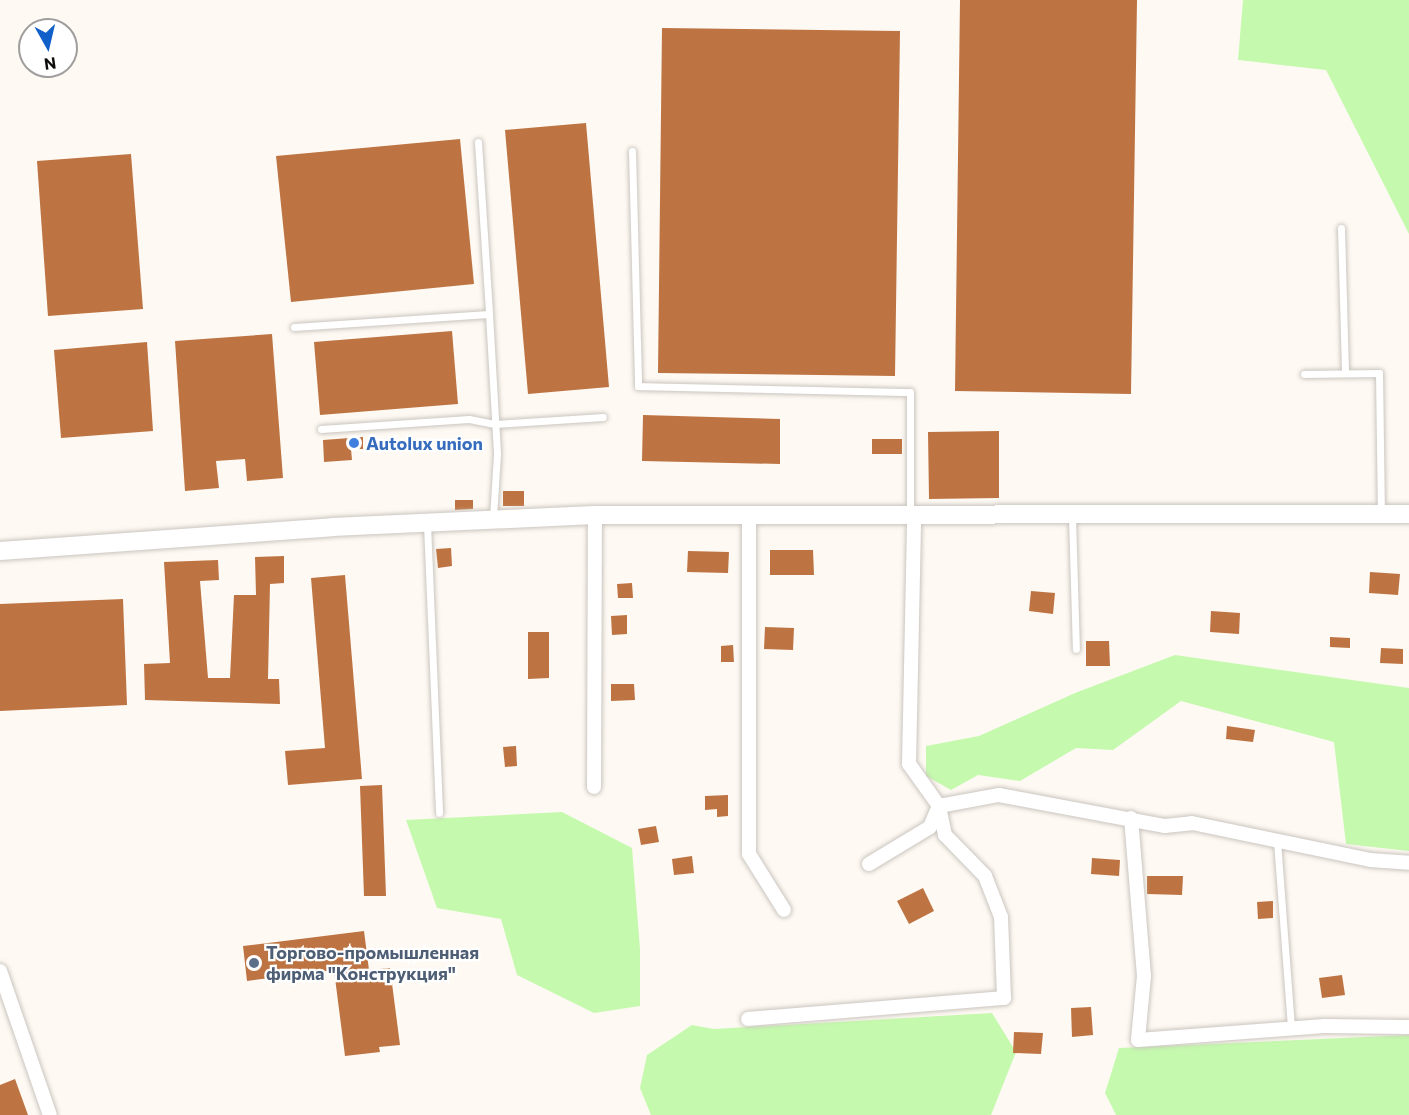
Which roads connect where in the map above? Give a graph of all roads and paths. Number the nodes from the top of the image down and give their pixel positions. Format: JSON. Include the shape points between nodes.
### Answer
{"nodes":[{"id":1,"x":478,"y":142,"type":"dead end"},
{"id":2,"x":632,"y":151,"type":"dead end"},
{"id":3,"x":1341,"y":228,"type":"dead end"},
{"id":4,"x":489,"y":314,"type":"junction"},
{"id":5,"x":294,"y":327,"type":"dead end"},
{"id":6,"x":1345,"y":373,"type":"junction"},
{"id":7,"x":1304,"y":374,"type":"dead end"},
{"id":8,"x":603,"y":417,"type":"dead end"},
{"id":9,"x":495,"y":424,"type":"junction"},
{"id":10,"x":321,"y":429,"type":"dead end"},
{"id":11,"x":595,"y":514,"type":"junction"},
{"id":12,"x":1382,"y":514,"type":"junction"},
{"id":13,"x":1409,"y":514,"type":"edge"},
{"id":14,"x":749,"y":515,"type":"junction"},
{"id":15,"x":1072,"y":516,"type":"junction"},
{"id":16,"x":912,"y":517,"type":"junction"},
{"id":17,"x":493,"y":518,"type":"junction"},
{"id":18,"x":426,"y":521,"type":"junction"},
{"id":19,"x":0,"y":551,"type":"edge"},
{"id":20,"x":1076,"y":649,"type":"dead end"},
{"id":21,"x":594,"y":786,"type":"dead end"},
{"id":22,"x":939,"y":806,"type":"junction"},
{"id":23,"x":439,"y":813,"type":"dead end"},
{"id":24,"x":1131,"y":818,"type":"junction"},
{"id":25,"x":1277,"y":841,"type":"junction"},
{"id":26,"x":1409,"y":863,"type":"edge"},
{"id":27,"x":869,"y":864,"type":"dead end"},
{"id":28,"x":784,"y":910,"type":"dead end"},
{"id":29,"x":0,"y":971,"type":"edge"},
{"id":30,"x":748,"y":1019,"type":"dead end"},
{"id":31,"x":1409,"y":1027,"type":"edge"},
{"id":32,"x":1291,"y":1028,"type":"junction"},
{"id":33,"x":50,"y":1115,"type":"edge"}],
"edges":[{"from":1,"to":4,"type":"lane"},
{"from":2,"to":16,"type":"lane","via":[[638,386],[910,392]]},
{"from":3,"to":6,"type":"lane"},
{"from":4,"to":5,"type":"lane"},
{"from":4,"to":9,"type":"lane"},
{"from":6,"to":7,"type":"lane"},
{"from":6,"to":12,"type":"lane","via":[[1379,373]]},
{"from":8,"to":9,"type":"lane"},
{"from":9,"to":10,"type":"lane","via":[[469,419]]},
{"from":9,"to":17,"type":"lane"},
{"from":11,"to":14,"type":"street"},
{"from":11,"to":17,"type":"street"},
{"from":11,"to":21,"type":"street"},
{"from":12,"to":13,"type":"street"},
{"from":12,"to":15,"type":"street"},
{"from":14,"to":16,"type":"street"},
{"from":14,"to":28,"type":"street","via":[[749,854]]},
{"from":15,"to":16,"type":"street"},
{"from":15,"to":20,"type":"lane"},
{"from":16,"to":22,"type":"street","via":[[909,764]]},
{"from":17,"to":18,"type":"street"},
{"from":18,"to":19,"type":"street"},
{"from":18,"to":23,"type":"lane"},
{"from":22,"to":24,"type":"street","via":[[999,795]]},
{"from":22,"to":27,"type":"street","via":[[930,827]]},
{"from":22,"to":30,"type":"street","via":[[945,835],[985,876],[1001,917],[1004,998]]},
{"from":24,"to":25,"type":"street","via":[[1165,826],[1192,823]]},
{"from":24,"to":32,"type":"street","via":[[1144,976],[1138,1040]]},
{"from":25,"to":26,"type":"street","via":[[1370,860]]},
{"from":25,"to":32,"type":"lane"},
{"from":29,"to":33,"type":"street"},
{"from":31,"to":32,"type":"street"}]}
